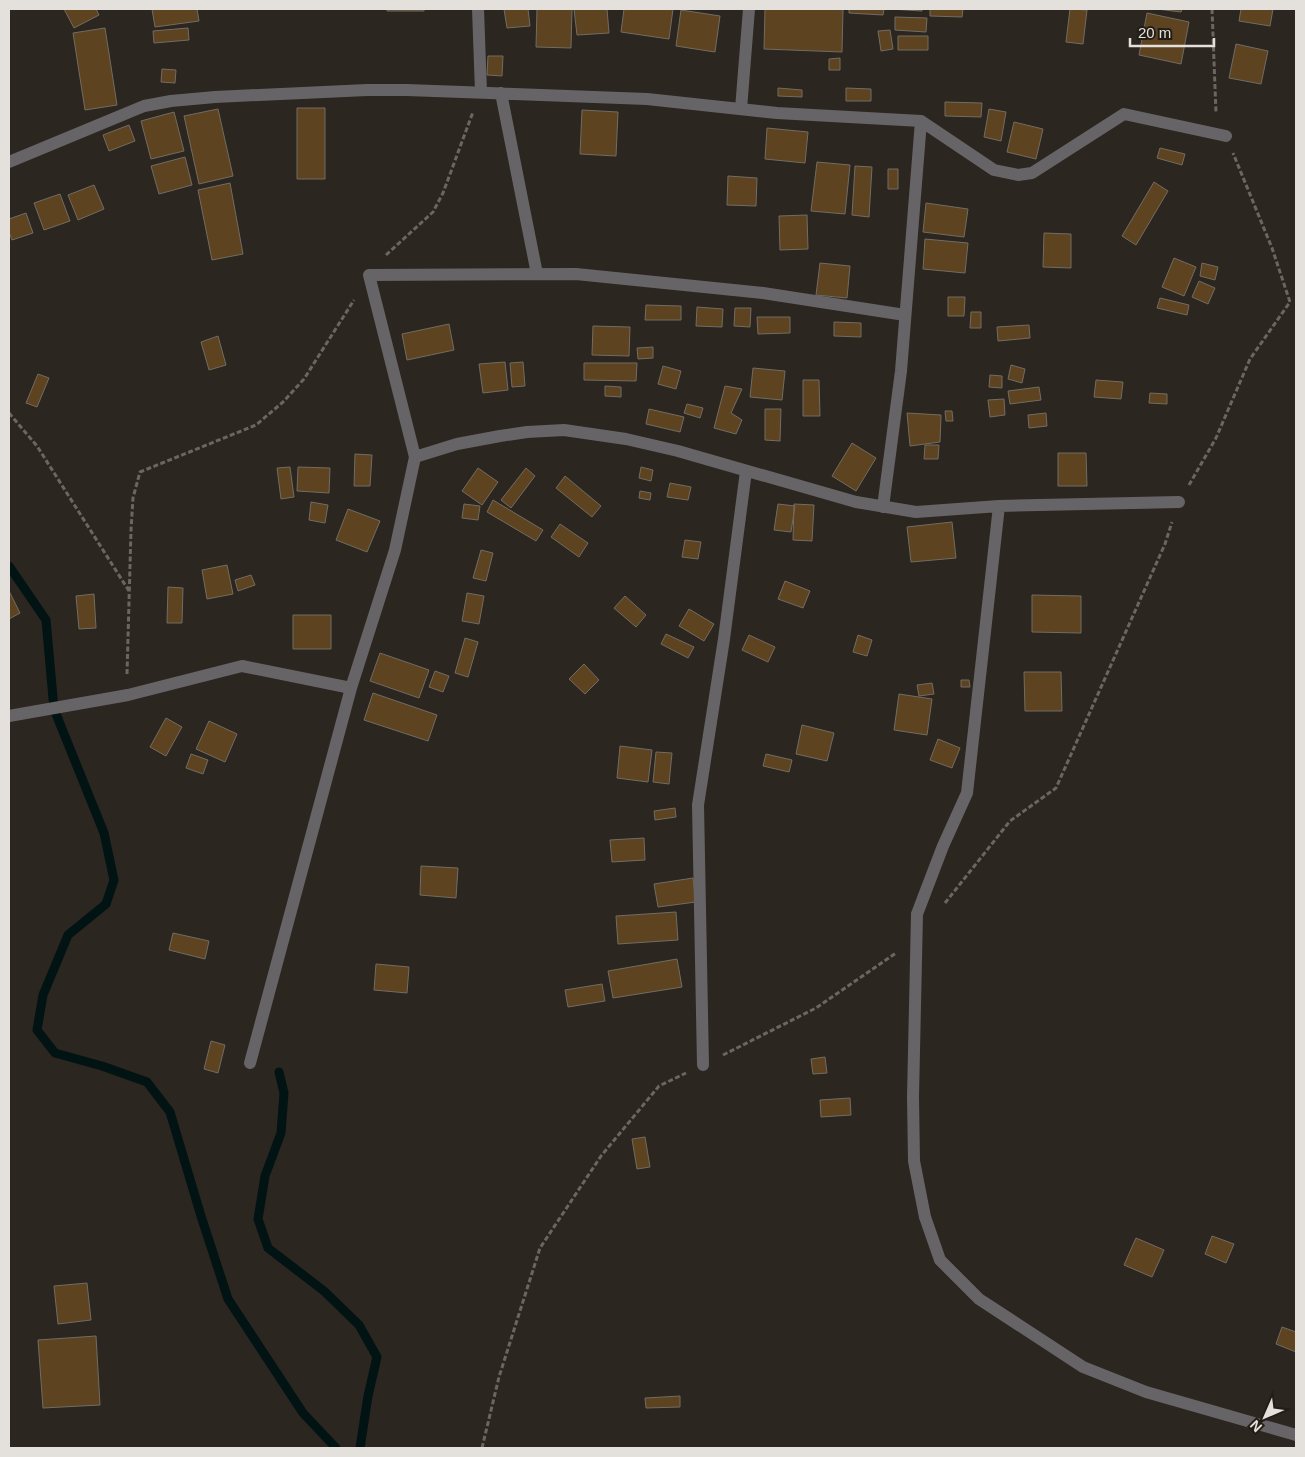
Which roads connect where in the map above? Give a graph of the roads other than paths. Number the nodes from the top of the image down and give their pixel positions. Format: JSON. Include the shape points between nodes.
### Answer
{"nodes":[{"id":1,"x":478,"y":9,"type":"edge"},
{"id":2,"x":749,"y":9,"type":"edge"},
{"id":3,"x":481,"y":92,"type":"junction"},
{"id":4,"x":501,"y":93,"type":"junction"},
{"id":5,"x":741,"y":109,"type":"junction"},
{"id":6,"x":921,"y":121,"type":"junction"},
{"id":7,"x":1226,"y":136,"type":"dead end"},
{"id":8,"x":9,"y":162,"type":"edge"},
{"id":9,"x":537,"y":274,"type":"junction"},
{"id":10,"x":905,"y":316,"type":"junction"},
{"id":11,"x":415,"y":457,"type":"junction"},
{"id":12,"x":746,"y":471,"type":"junction"},
{"id":13,"x":1179,"y":502,"type":"dead end"},
{"id":14,"x":999,"y":506,"type":"junction"},
{"id":15,"x":883,"y":507,"type":"junction"},
{"id":16,"x":351,"y":688,"type":"junction"},
{"id":17,"x":9,"y":716,"type":"edge"},
{"id":18,"x":250,"y":1063,"type":"dead end"},
{"id":19,"x":703,"y":1064,"type":"dead end"},
{"id":20,"x":1296,"y":1435,"type":"edge"}],
"edges":[{"from":1,"to":3,"type":"street"},
{"from":2,"to":5,"type":"street"},
{"from":3,"to":4,"type":"street"},
{"from":3,"to":8,"type":"street","via":[[367,90],[171,101],[144,106]]},
{"from":4,"to":5,"type":"street","via":[[647,99]]},
{"from":4,"to":9,"type":"street"},
{"from":5,"to":6,"type":"street","via":[[776,114]]},
{"from":6,"to":7,"type":"street","via":[[994,170],[1018,175],[1032,173],[1124,114]]},
{"from":6,"to":10,"type":"street"},
{"from":9,"to":10,"type":"street","via":[[576,274],[763,293]]},
{"from":9,"to":11,"type":"street","via":[[369,275]]},
{"from":10,"to":15,"type":"street"},
{"from":11,"to":12,"type":"street","via":[[500,436],[564,430],[626,439]]},
{"from":11,"to":16,"type":"street","via":[[395,550]]},
{"from":12,"to":15,"type":"street"},
{"from":12,"to":19,"type":"street","via":[[698,805]]},
{"from":13,"to":14,"type":"street"},
{"from":14,"to":15,"type":"street","via":[[916,512]]},
{"from":14,"to":20,"type":"street","via":[[967,792],[917,914],[914,1161],[925,1217],[940,1260],[979,1299],[1083,1367],[1146,1392]]},
{"from":16,"to":17,"type":"street","via":[[242,666],[128,695]]},
{"from":16,"to":18,"type":"street"}]}
